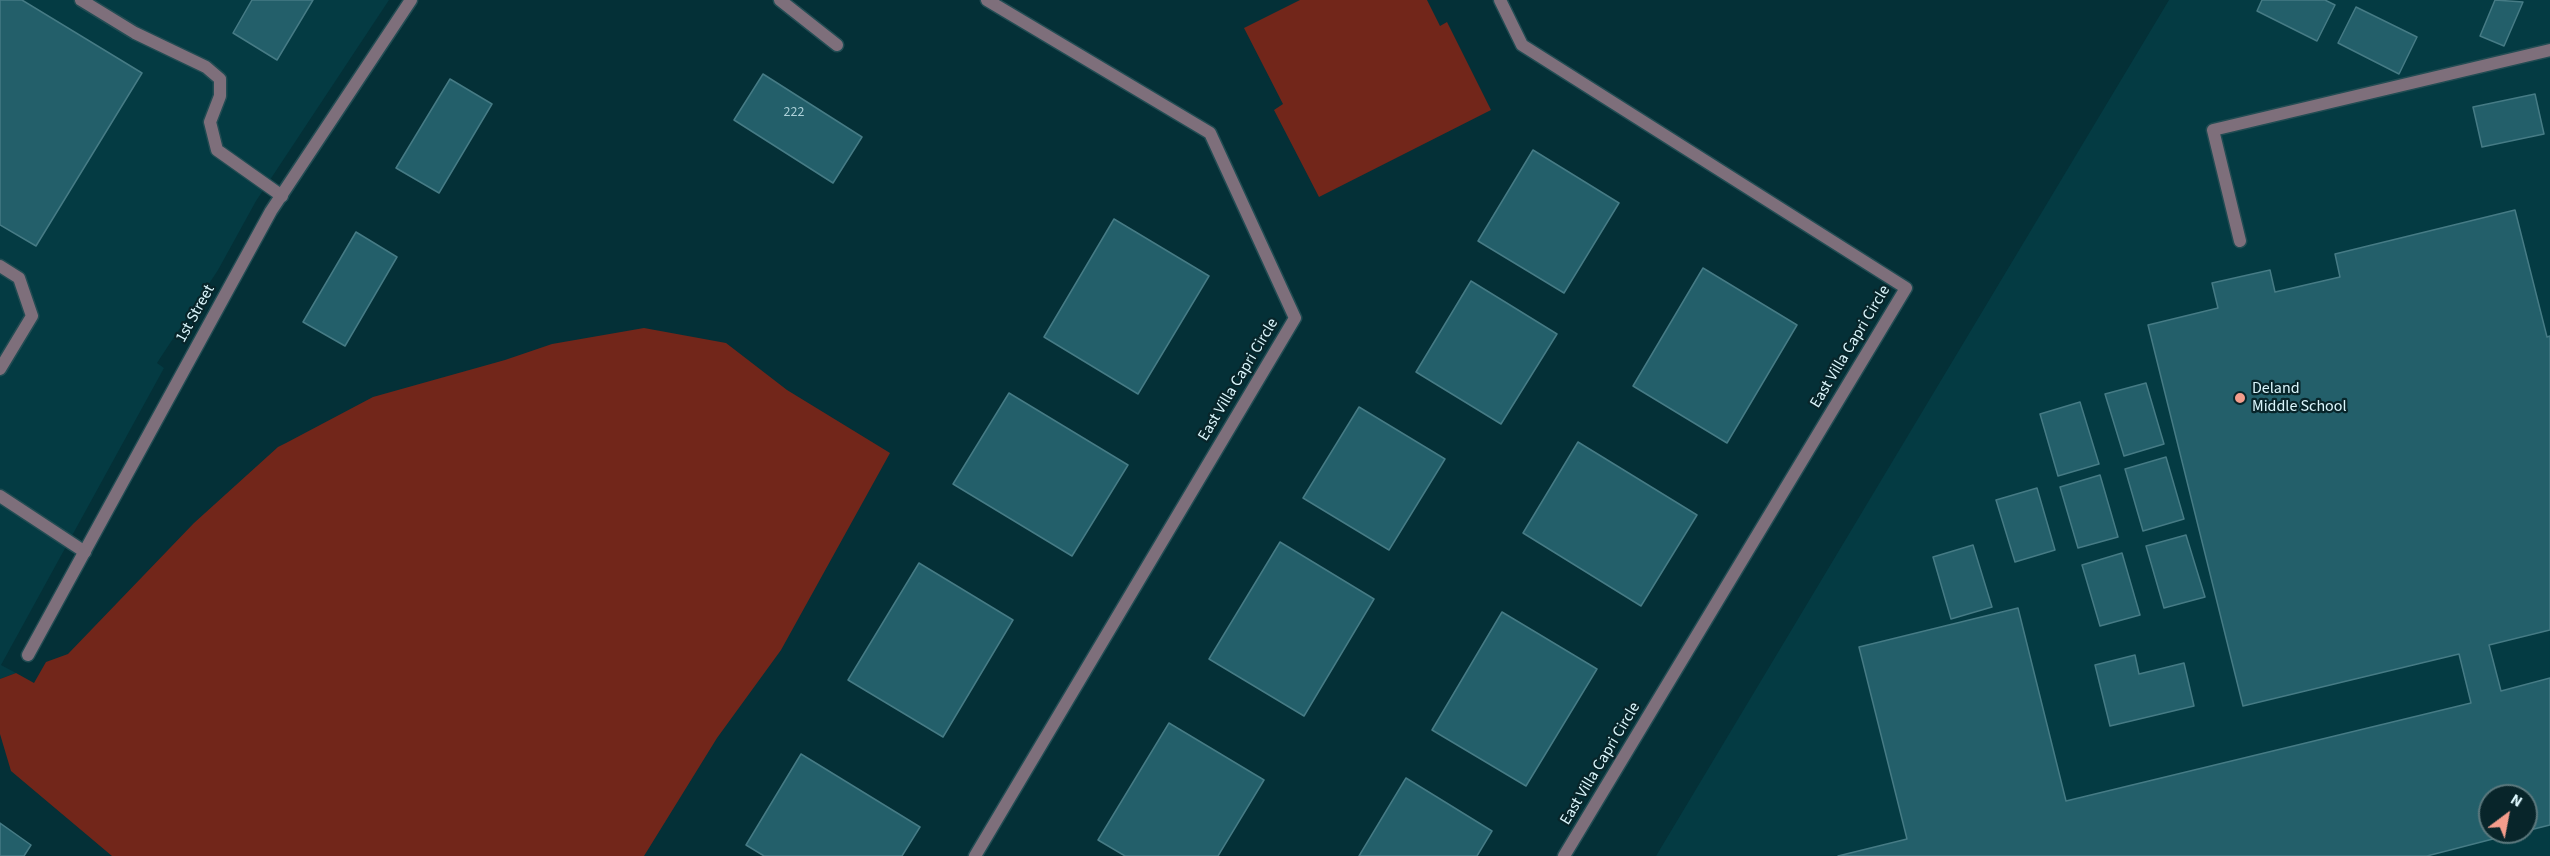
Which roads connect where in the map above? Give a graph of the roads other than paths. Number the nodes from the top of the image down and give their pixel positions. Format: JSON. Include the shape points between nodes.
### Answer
{"nodes":[{"id":1,"x":81,"y":0,"type":"edge"},
{"id":2,"x":411,"y":0,"type":"edge"},
{"id":3,"x":780,"y":0,"type":"edge"},
{"id":4,"x":987,"y":0,"type":"edge"},
{"id":5,"x":1500,"y":0,"type":"edge"},
{"id":6,"x":837,"y":45,"type":"dead end"},
{"id":7,"x":2550,"y":50,"type":"edge"},
{"id":8,"x":282,"y":196,"type":"junction"},
{"id":9,"x":2240,"y":241,"type":"dead end"},
{"id":10,"x":0,"y":266,"type":"edge"},
{"id":11,"x":0,"y":369,"type":"edge"},
{"id":12,"x":0,"y":496,"type":"edge"},
{"id":13,"x":85,"y":552,"type":"junction"},
{"id":14,"x":28,"y":656,"type":"dead end"},
{"id":15,"x":975,"y":856,"type":"edge"},
{"id":16,"x":1564,"y":856,"type":"edge"}],
"edges":[{"from":1,"to":8,"type":"street","via":[[135,33],[206,67],[220,79],[220,96],[210,122],[218,150]]},
{"from":2,"to":8,"type":"street","name":"1st Street"},
{"from":3,"to":6,"type":"street"},
{"from":4,"to":15,"type":"street","name":"East Villa Capri Circle","via":[[1210,133],[1294,318]]},
{"from":5,"to":16,"type":"street","name":"East Villa Capri Circle","via":[[1522,45],[1906,288]]},
{"from":7,"to":9,"type":"street","via":[[2212,130]]},
{"from":8,"to":13,"type":"street","name":"1st Street"},
{"from":10,"to":11,"type":"street","via":[[19,278],[32,316]]},
{"from":12,"to":13,"type":"street"},
{"from":13,"to":14,"type":"street","name":"1st Street"}]}
